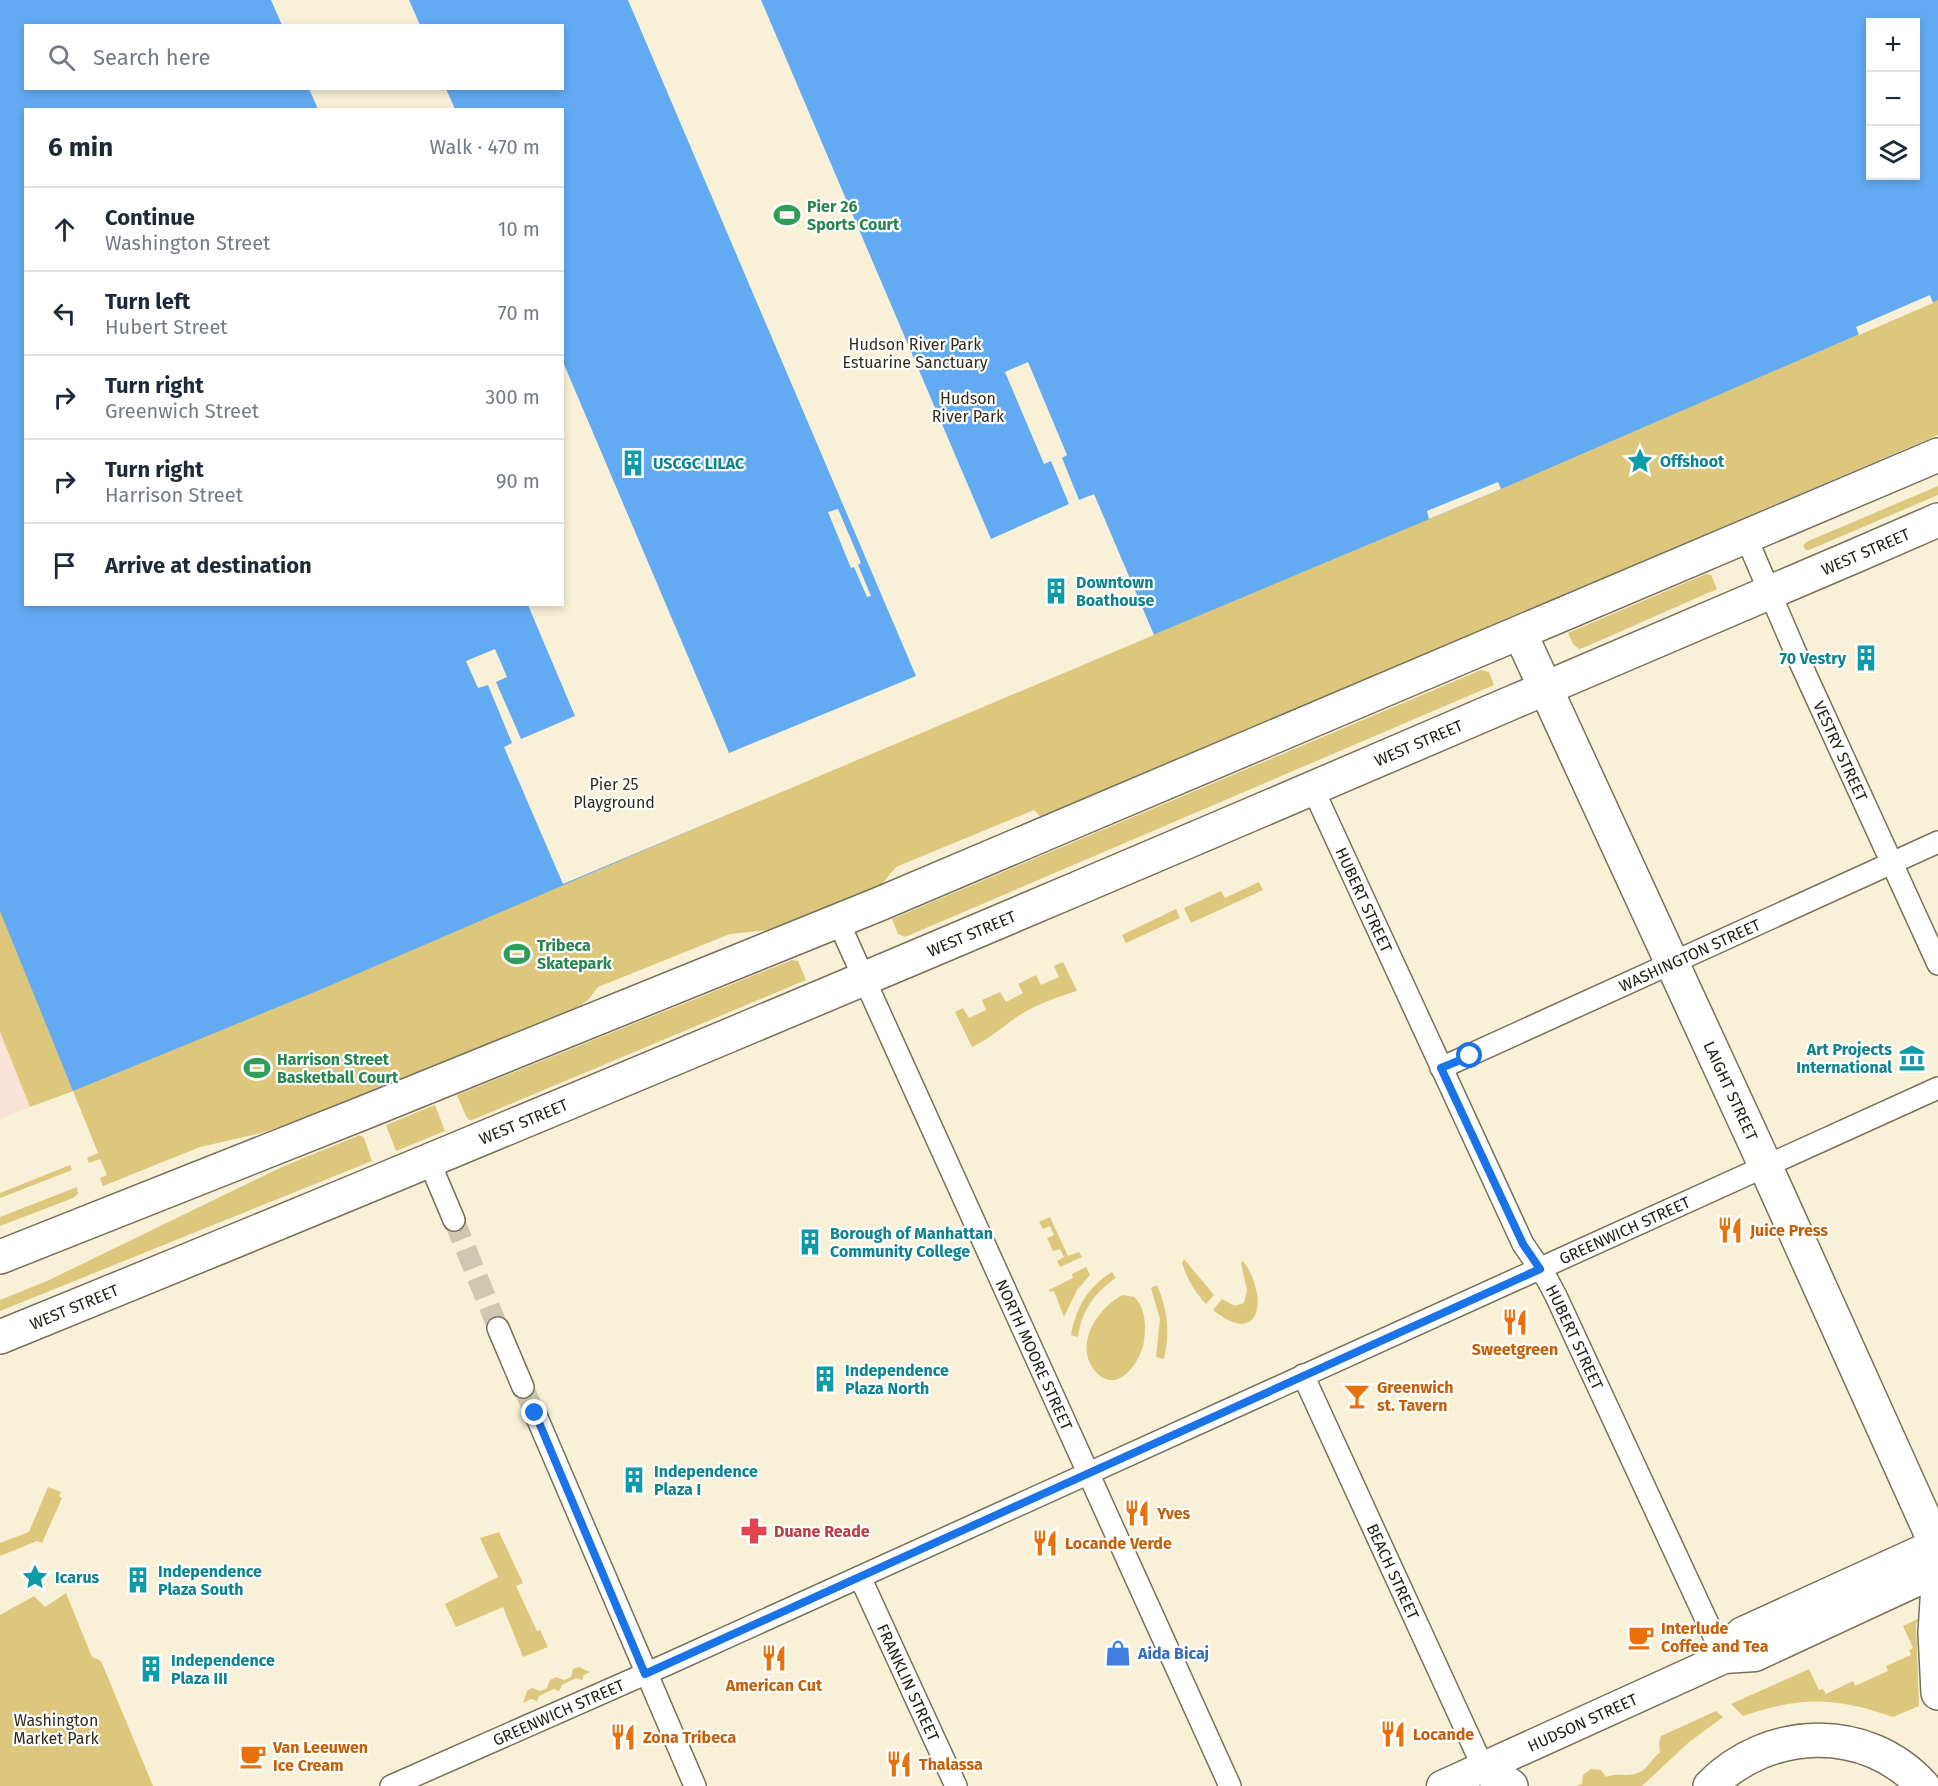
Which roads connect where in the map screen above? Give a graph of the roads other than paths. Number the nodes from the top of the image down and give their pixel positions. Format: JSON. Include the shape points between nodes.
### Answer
{"nodes":[{"id":1,"x":1938,"y":455,"type":"edge"},
{"id":2,"x":1938,"y":520,"type":"edge"},
{"id":3,"x":1746,"y":537,"type":"junction"},
{"id":4,"x":1770,"y":594,"type":"junction"},
{"id":5,"x":1520,"y":633,"type":"junction"},
{"id":6,"x":1544,"y":689,"type":"junction"},
{"id":7,"x":1313,"y":789,"type":"junction"},
{"id":8,"x":1938,"y":842,"type":"edge"},
{"id":9,"x":1892,"y":863,"type":"junction"},
{"id":10,"x":838,"y":921,"type":"junction"},
{"id":11,"x":1672,"y":964,"type":"junction"},
{"id":12,"x":1938,"y":964,"type":"edge"},
{"id":13,"x":864,"y":980,"type":"junction"},
{"id":14,"x":1441,"y":1068,"type":"junction"},
{"id":15,"x":1938,"y":1088,"type":"edge"},
{"id":16,"x":429,"y":1161,"type":"junction"},
{"id":17,"x":1765,"y":1166,"type":"junction"},
{"id":18,"x":454,"y":1220,"type":"tunnel mouth"},
{"id":19,"x":0,"y":1257,"type":"edge"},
{"id":20,"x":1540,"y":1269,"type":"junction"},
{"id":21,"x":498,"y":1328,"type":"tunnel mouth"},
{"id":22,"x":0,"y":1337,"type":"edge"},
{"id":23,"x":1303,"y":1375,"type":"junction"},
{"id":24,"x":523,"y":1387,"type":"tunnel mouth"},
{"id":25,"x":535,"y":1413,"type":"tunnel mouth"},
{"id":26,"x":1088,"y":1473,"type":"junction"},
{"id":27,"x":1938,"y":1552,"type":"edge"},
{"id":28,"x":860,"y":1576,"type":"junction"},
{"id":29,"x":1938,"y":1585,"type":"edge"},
{"id":30,"x":1724,"y":1658,"type":"junction"},
{"id":31,"x":645,"y":1674,"type":"junction"},
{"id":32,"x":1938,"y":1693,"type":"edge"},
{"id":33,"x":1734,"y":1765,"type":"junction"},
{"id":34,"x":1487,"y":1776,"type":"edge"},
{"id":35,"x":414,"y":1782,"type":"edge"},
{"id":36,"x":391,"y":1786,"type":"edge"},
{"id":37,"x":695,"y":1786,"type":"edge"},
{"id":38,"x":956,"y":1786,"type":"edge"},
{"id":39,"x":1230,"y":1786,"type":"edge"},
{"id":40,"x":1442,"y":1786,"type":"edge"},
{"id":41,"x":1511,"y":1786,"type":"edge"},
{"id":42,"x":1703,"y":1786,"type":"edge"},
{"id":43,"x":1710,"y":1786,"type":"edge"},
{"id":44,"x":1923,"y":1786,"type":"edge"}],
"edges":[{"from":1,"to":3,"type":"main road"},
{"from":2,"to":4,"type":"main road","name":"WEST STREET"},
{"from":3,"to":4,"type":"street","name":"VESTRY STREET"},
{"from":3,"to":5,"type":"main road"},
{"from":4,"to":6,"type":"main road","name":"WEST STREET"},
{"from":4,"to":9,"type":"street","name":"VESTRY STREET"},
{"from":5,"to":6,"type":"main road","name":"LAIGHT STREET"},
{"from":5,"to":10,"type":"main road"},
{"from":6,"to":7,"type":"main road","name":"WEST STREET"},
{"from":6,"to":11,"type":"main road","name":"LAIGHT STREET"},
{"from":7,"to":13,"type":"main road","name":"WEST STREET"},
{"from":7,"to":14,"type":"street","name":"HUBERT STREET"},
{"from":8,"to":9,"type":"street","name":"WASHINGTON STREET"},
{"from":9,"to":11,"type":"street","name":"WASHINGTON STREET"},
{"from":9,"to":12,"type":"street","name":"VESTRY STREET"},
{"from":10,"to":13,"type":"street","name":"NORTH MOORE STREET"},
{"from":10,"to":19,"type":"main road"},
{"from":11,"to":14,"type":"street","name":"WASHINGTON STREET"},
{"from":11,"to":17,"type":"main road","name":"LAIGHT STREET"},
{"from":13,"to":16,"type":"main road","name":"WEST STREET"},
{"from":13,"to":26,"type":"street","name":"NORTH MOORE STREET"},
{"from":14,"to":20,"type":"street","name":"HUBERT STREET","via":[[1523,1244]]},
{"from":15,"to":17,"type":"street","name":"GREENWICH STREET"},
{"from":16,"to":18,"type":"street"},
{"from":16,"to":22,"type":"main road","name":"WEST STREET"},
{"from":17,"to":20,"type":"street","name":"GREENWICH STREET"},
{"from":17,"to":27,"type":"main road","name":"LAIGHT STREET"},
{"from":20,"to":23,"type":"street","name":"GREENWICH STREET"},
{"from":20,"to":30,"type":"street","name":"HUBERT STREET"},
{"from":21,"to":24,"type":"street"},
{"from":23,"to":26,"type":"street","name":"GREENWICH STREET"},
{"from":23,"to":34,"type":"street","name":"BEACH STREET"},
{"from":25,"to":31,"type":"street"},
{"from":26,"to":28,"type":"street","name":"GREENWICH STREET"},
{"from":26,"to":39,"type":"street","name":"NORTH MOORE STREET"},
{"from":27,"to":30,"type":"main road","via":[[1741,1633]]},
{"from":28,"to":31,"type":"street","name":"GREENWICH STREET"},
{"from":28,"to":38,"type":"street","name":"FRANKLIN STREET"},
{"from":29,"to":32,"type":"main road"},
{"from":30,"to":34,"type":"main road","name":"HUDSON STREET"},
{"from":31,"to":35,"type":"street","name":"GREENWICH STREET"},
{"from":31,"to":37,"type":"street"},
{"from":33,"to":42,"type":"main road"},
{"from":33,"to":43,"type":"main road"},
{"from":33,"to":44,"type":"main road","via":[[1783,1743],[1835,1741],[1879,1754]]},
{"from":34,"to":40,"type":"main road","name":"HUDSON STREET"},
{"from":34,"to":41,"type":"main road"},
{"from":35,"to":36,"type":"street","name":"GREENWICH STREET"}]}
